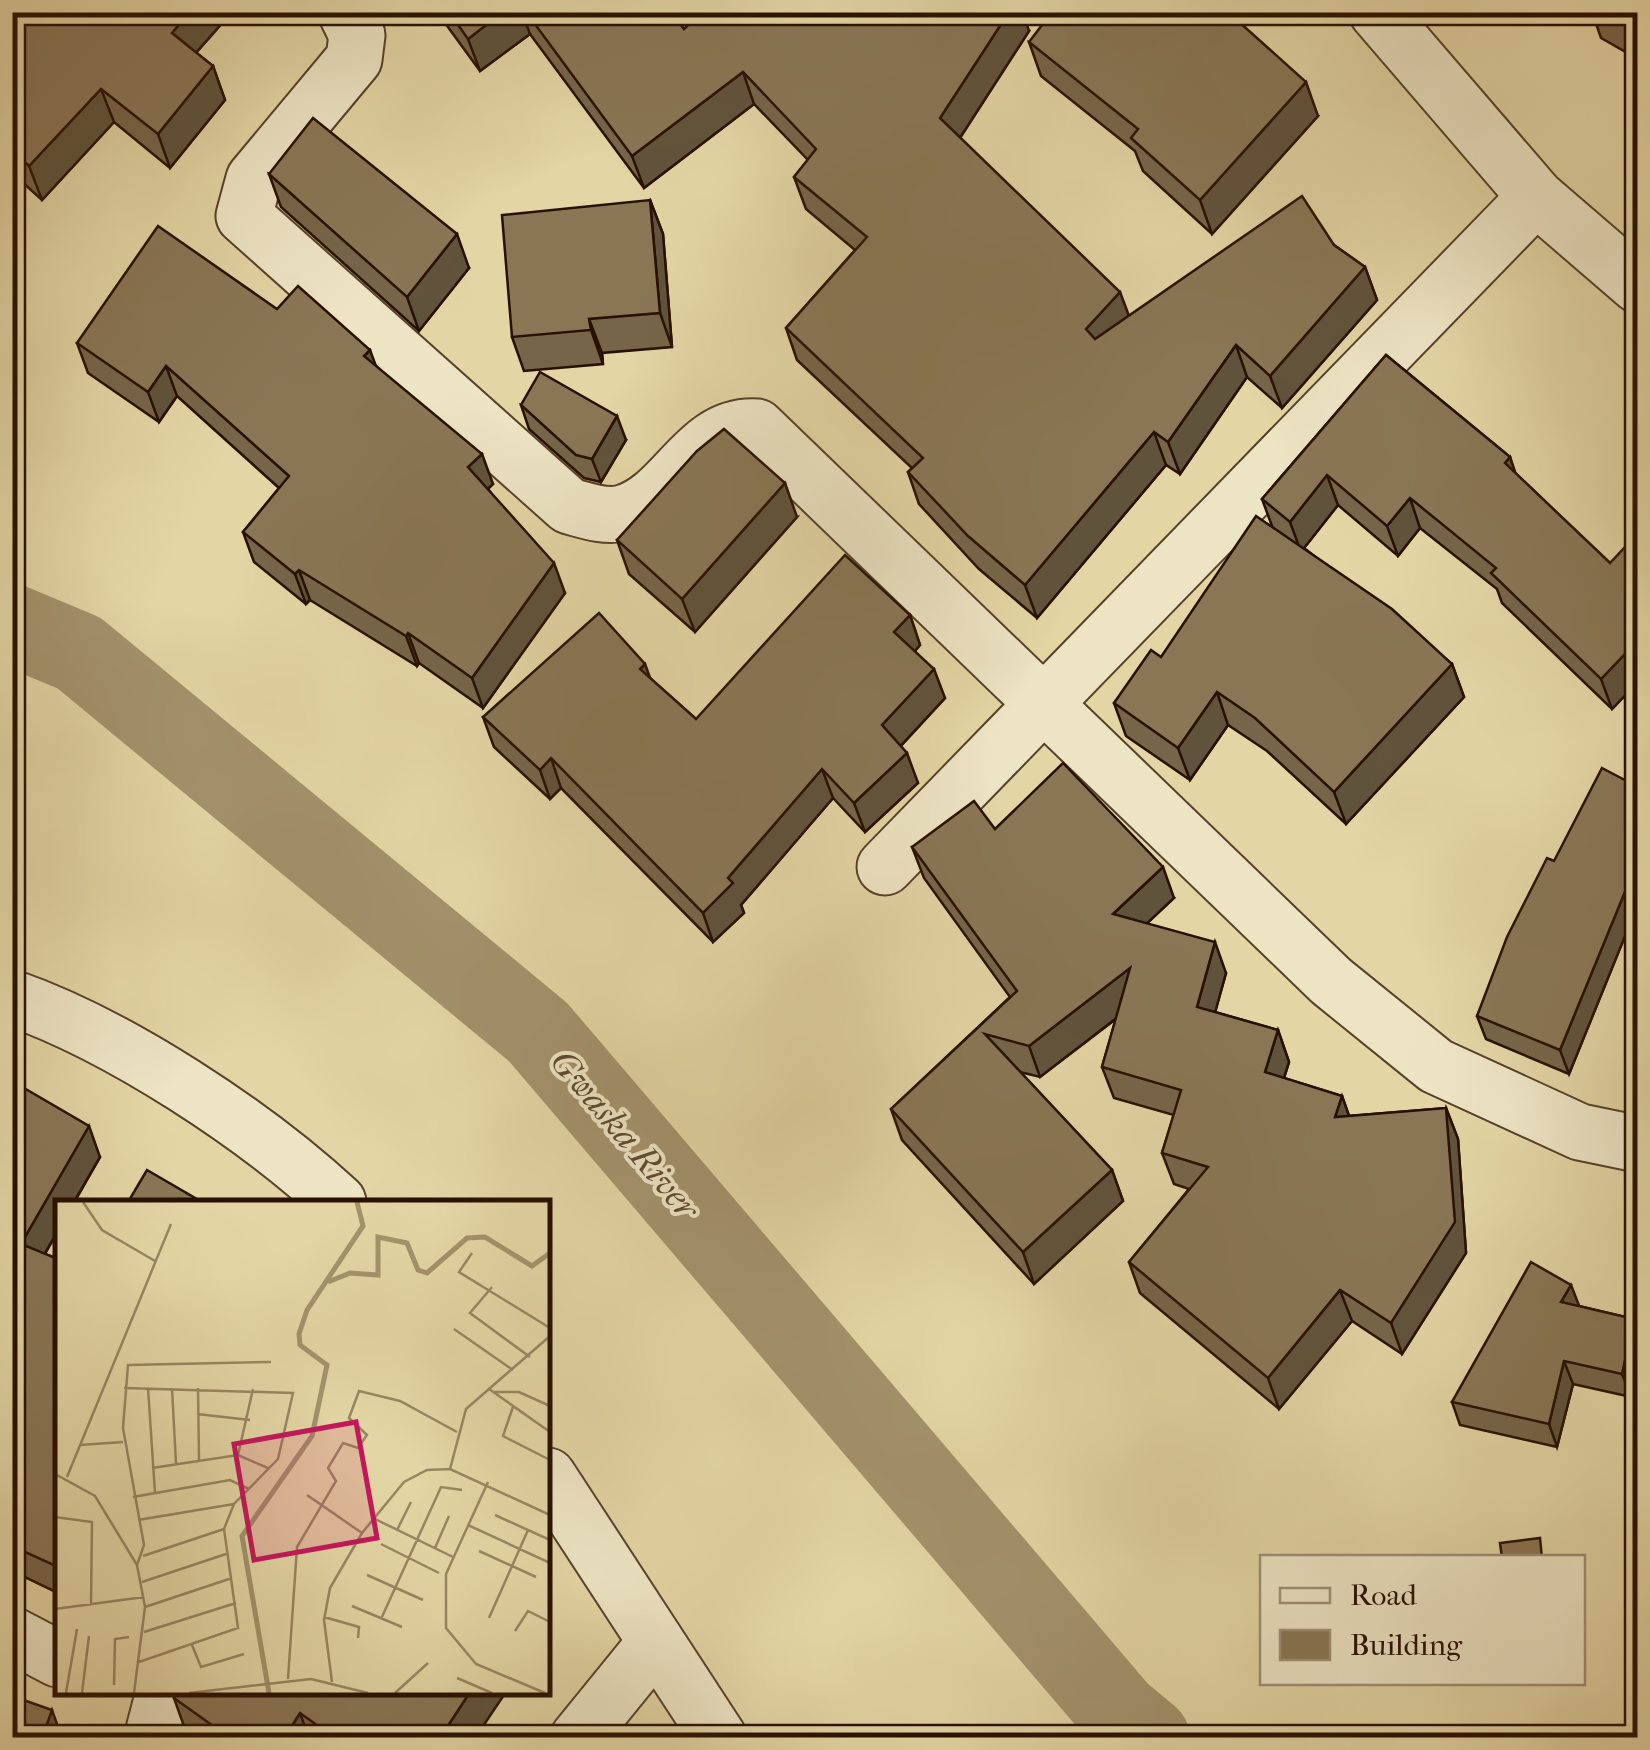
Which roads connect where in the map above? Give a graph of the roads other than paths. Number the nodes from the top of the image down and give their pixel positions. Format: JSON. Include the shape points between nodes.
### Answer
{"nodes":[{"id":1,"x":346,"y":12,"type":"edge"},
{"id":2,"x":1377,"y":12,"type":"edge"},
{"id":3,"x":1536,"y":198,"type":"junction"},
{"id":4,"x":1638,"y":285,"type":"edge"},
{"id":5,"x":1048,"y":704,"type":"junction"},
{"id":6,"x":885,"y":867,"type":"dead end"},
{"id":7,"x":12,"y":998,"type":"edge"},
{"id":8,"x":1638,"y":1144,"type":"edge"},
{"id":9,"x":336,"y":1200,"type":"edge"},
{"id":10,"x":550,"y":1479,"type":"edge"},
{"id":11,"x":12,"y":1635,"type":"edge"},
{"id":12,"x":656,"y":1642,"type":"junction"},
{"id":13,"x":55,"y":1656,"type":"edge"},
{"id":14,"x":578,"y":1738,"type":"edge"},
{"id":15,"x":719,"y":1738,"type":"edge"}],
"edges":[{"from":1,"to":5,"type":"street","via":[[357,35],[354,59],[254,179],[244,216],[257,231],[568,506],[623,514],[717,435],[756,427]]},
{"from":2,"to":3,"type":"street"},
{"from":3,"to":4,"type":"street"},
{"from":3,"to":5,"type":"street"},
{"from":5,"to":6,"type":"street"},
{"from":5,"to":8,"type":"street","via":[[1331,981],[1436,1066],[1580,1132]]},
{"from":7,"to":9,"type":"street","via":[[172,1078]]},
{"from":10,"to":12,"type":"street"},
{"from":11,"to":13,"type":"street"},
{"from":12,"to":14,"type":"street"},
{"from":12,"to":15,"type":"street"}]}
